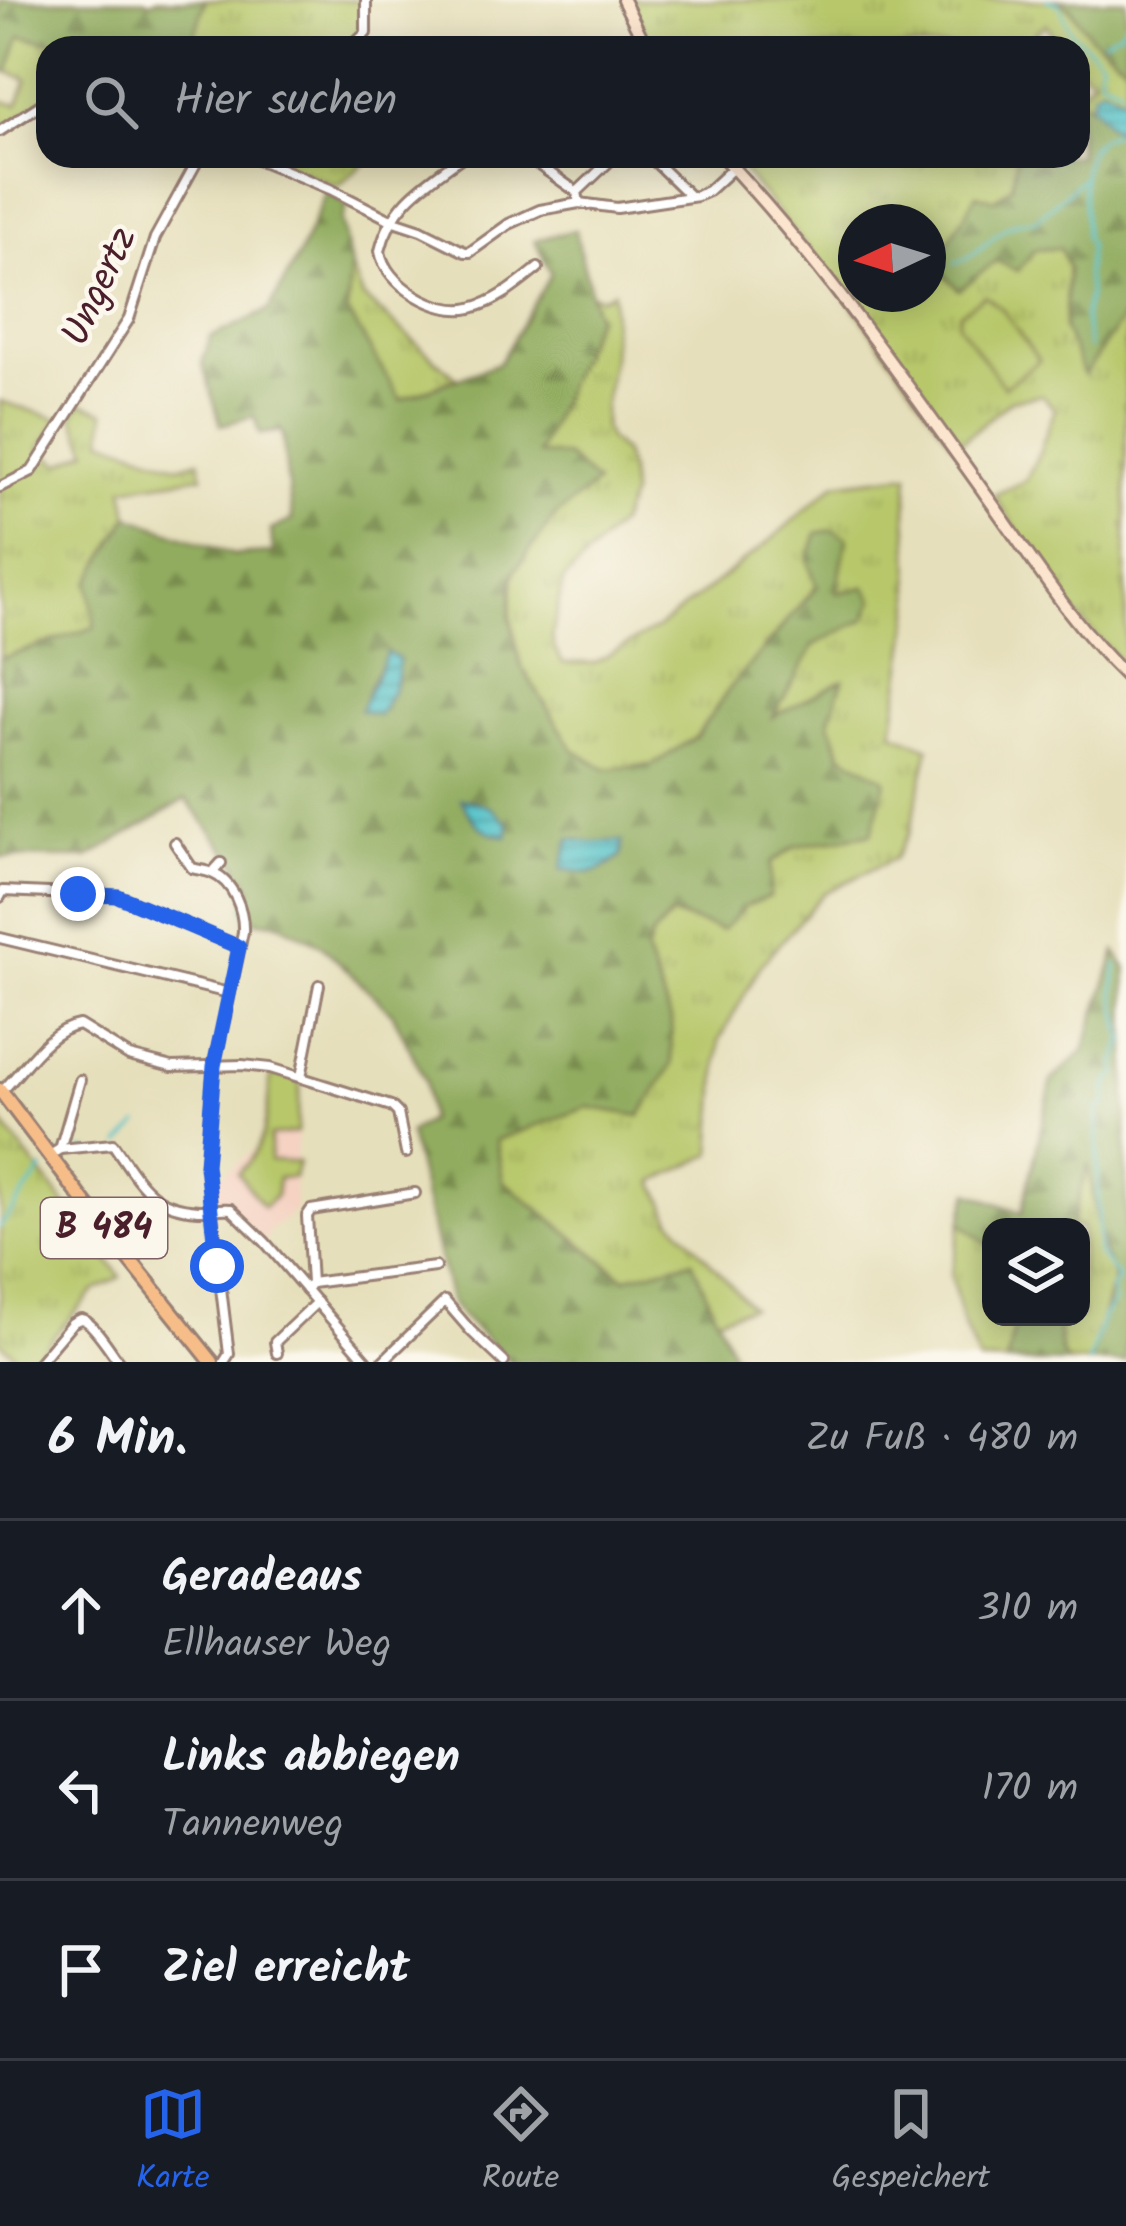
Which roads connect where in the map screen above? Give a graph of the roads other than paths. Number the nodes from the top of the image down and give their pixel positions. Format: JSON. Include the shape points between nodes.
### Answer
{"nodes":[{"id":1,"x":367,"y":0,"type":"edge"},
{"id":2,"x":623,"y":0,"type":"edge"},
{"id":3,"x":363,"y":36,"type":"edge"},
{"id":4,"x":641,"y":36,"type":"edge"},
{"id":5,"x":36,"y":108,"type":"edge"},
{"id":6,"x":0,"y":131,"type":"edge"},
{"id":7,"x":193,"y":168,"type":"edge"},
{"id":8,"x":279,"y":168,"type":"edge"},
{"id":9,"x":447,"y":168,"type":"edge"},
{"id":10,"x":543,"y":168,"type":"edge"},
{"id":11,"x":602,"y":168,"type":"edge"},
{"id":12,"x":662,"y":168,"type":"edge"},
{"id":13,"x":733,"y":168,"type":"joint"},
{"id":14,"x":577,"y":192,"type":"junction"},
{"id":15,"x":690,"y":196,"type":"junction"},
{"id":16,"x":579,"y":203,"type":"junction"},
{"id":17,"x":391,"y":220,"type":"junction"},
{"id":18,"x":538,"y":268,"type":"dead end"},
{"id":19,"x":0,"y":487,"type":"edge"},
{"id":20,"x":1126,"y":676,"type":"edge"},
{"id":21,"x":175,"y":843,"type":"dead end"},
{"id":22,"x":220,"y":863,"type":"dead end"},
{"id":23,"x":212,"y":873,"type":"junction"},
{"id":24,"x":1,"y":893,"type":"edge"},
{"id":25,"x":0,"y":938,"type":"edge"},
{"id":26,"x":239,"y":947,"type":"junction"},
{"id":27,"x":319,"y":985,"type":"dead end"},
{"id":28,"x":229,"y":993,"type":"junction"},
{"id":29,"x":214,"y":1066,"type":"junction"},
{"id":30,"x":301,"y":1077,"type":"junction"},
{"id":31,"x":80,"y":1080,"type":"dead end"},
{"id":32,"x":1,"y":1091,"type":"edge"},
{"id":33,"x":54,"y":1152,"type":"junction"},
{"id":34,"x":406,"y":1153,"type":"dead end"},
{"id":35,"x":415,"y":1193,"type":"dead end"},
{"id":36,"x":211,"y":1210,"type":"junction"},
{"id":37,"x":435,"y":1267,"type":"dead end"},
{"id":38,"x":309,"y":1287,"type":"junction"},
{"id":39,"x":317,"y":1302,"type":"junction"},
{"id":40,"x":277,"y":1353,"type":"dead end"},
{"id":41,"x":39,"y":1362,"type":"edge"},
{"id":42,"x":119,"y":1362,"type":"edge"},
{"id":43,"x":212,"y":1362,"type":"edge"},
{"id":44,"x":224,"y":1362,"type":"edge"},
{"id":45,"x":368,"y":1362,"type":"edge"},
{"id":46,"x":382,"y":1362,"type":"edge"},
{"id":47,"x":504,"y":1362,"type":"edge"}],
"edges":[{"from":1,"to":3,"type":"street"},
{"from":2,"to":4,"type":"street"},
{"from":5,"to":6,"type":"street"},
{"from":7,"to":19,"type":"street","name":"Ungertz","via":[[155,238],[129,319],[32,471]]},
{"from":8,"to":17,"type":"street"},
{"from":9,"to":17,"type":"street"},
{"from":10,"to":14,"type":"street"},
{"from":11,"to":14,"type":"street"},
{"from":12,"to":15,"type":"street"},
{"from":13,"to":15,"type":"street"},
{"from":13,"to":20,"type":"street","via":[[833,286],[1059,602]]},
{"from":14,"to":16,"type":"street"},
{"from":15,"to":16,"type":"street","via":[[617,208]]},
{"from":16,"to":17,"type":"street","via":[[524,216],[470,252]]},
{"from":17,"to":18,"type":"street","via":[[381,260],[421,299],[464,310]]},
{"from":21,"to":23,"type":"street","via":[[192,868]]},
{"from":22,"to":23,"type":"street"},
{"from":23,"to":26,"type":"street","via":[[234,893],[244,917]]},
{"from":24,"to":26,"type":"street","via":[[118,896]]},
{"from":25,"to":28,"type":"street"},
{"from":26,"to":28,"type":"street"},
{"from":27,"to":30,"type":"street"},
{"from":28,"to":29,"type":"street"},
{"from":29,"to":30,"type":"street"},
{"from":29,"to":32,"type":"street","via":[[129,1056],[70,1026]]},
{"from":29,"to":36,"type":"street"},
{"from":30,"to":34,"type":"street","via":[[392,1106]]},
{"from":31,"to":33,"type":"street"},
{"from":32,"to":33,"type":"main road","number":"B 484"},
{"from":33,"to":36,"type":"street","via":[[113,1144],[148,1194]]},
{"from":33,"to":43,"type":"main road","number":"B 484"},
{"from":35,"to":38,"type":"street","via":[[311,1210]]},
{"from":36,"to":38,"type":"street","via":[[224,1207],[242,1218]]},
{"from":36,"to":44,"type":"street"},
{"from":37,"to":38,"type":"street"},
{"from":38,"to":39,"type":"street"},
{"from":39,"to":40,"type":"street","via":[[275,1342]]},
{"from":39,"to":45,"type":"street"},
{"from":41,"to":42,"type":"street","via":[[80,1319]]},
{"from":46,"to":47,"type":"street","via":[[445,1300]]}]}
